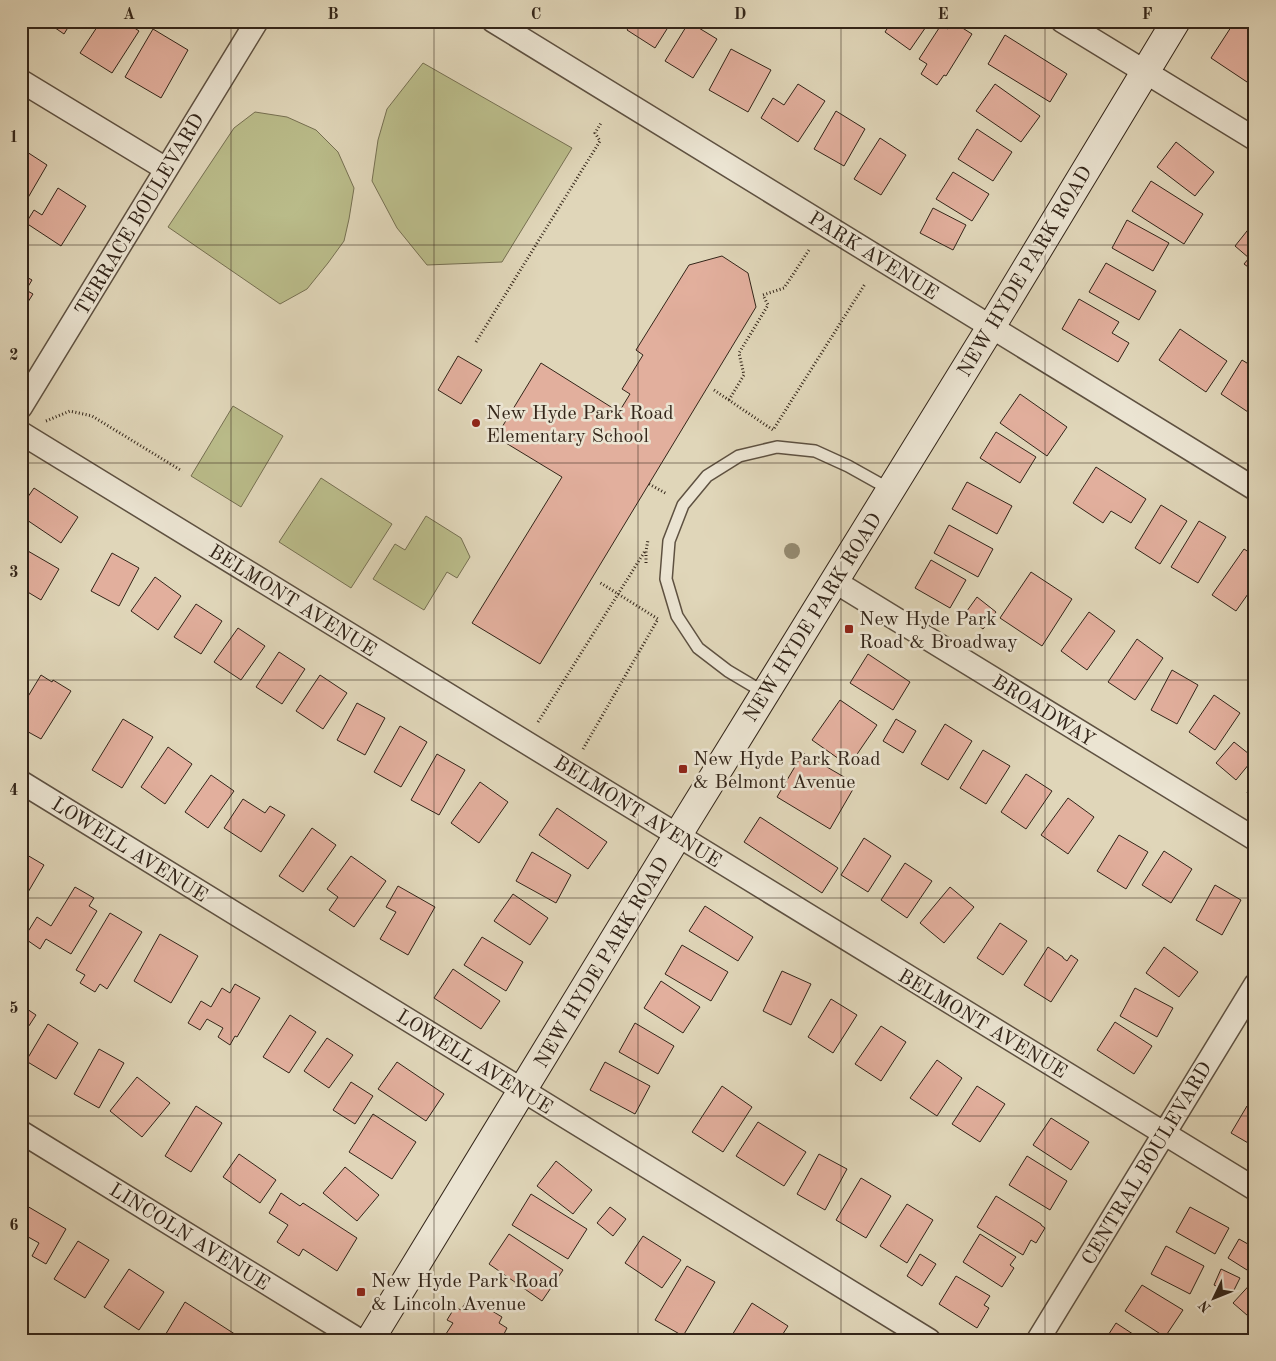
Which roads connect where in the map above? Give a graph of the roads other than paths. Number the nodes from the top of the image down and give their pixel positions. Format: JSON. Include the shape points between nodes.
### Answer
{"nodes":[{"id":1,"x":257,"y":21,"type":"edge"},
{"id":2,"x":493,"y":21,"type":"edge"},
{"id":3,"x":1062,"y":21,"type":"edge"},
{"id":4,"x":1176,"y":21,"type":"edge"},
{"id":5,"x":1145,"y":72,"type":"junction"},
{"id":6,"x":21,"y":81,"type":"edge"},
{"id":7,"x":1255,"y":139,"type":"edge"},
{"id":8,"x":166,"y":169,"type":"junction"},
{"id":9,"x":991,"y":327,"type":"junction"},
{"id":10,"x":21,"y":407,"type":"edge"},
{"id":11,"x":21,"y":433,"type":"edge"},
{"id":12,"x":1255,"y":489,"type":"edge"},
{"id":13,"x":891,"y":490,"type":"junction"},
{"id":14,"x":834,"y":581,"type":"junction"},
{"id":15,"x":765,"y":693,"type":"junction"},
{"id":16,"x":21,"y":782,"type":"edge"},
{"id":17,"x":678,"y":836,"type":"junction"},
{"id":18,"x":1255,"y":839,"type":"edge"},
{"id":19,"x":1255,"y":985,"type":"edge"},
{"id":20,"x":522,"y":1090,"type":"junction"},
{"id":21,"x":21,"y":1132,"type":"edge"},
{"id":22,"x":1164,"y":1134,"type":"junction"},
{"id":23,"x":1255,"y":1189,"type":"edge"},
{"id":24,"x":359,"y":1340,"type":"edge"},
{"id":25,"x":370,"y":1340,"type":"edge"},
{"id":26,"x":929,"y":1340,"type":"edge"},
{"id":27,"x":1038,"y":1340,"type":"edge"}],
"edges":[{"from":1,"to":8,"type":"street","name":"TERRACE BOULEVARD"},
{"from":2,"to":9,"type":"street","name":"PARK AVENUE"},
{"from":3,"to":5,"type":"street"},
{"from":4,"to":5,"type":"main road","name":"NEW HYDE PARK ROAD"},
{"from":5,"to":7,"type":"street"},
{"from":5,"to":9,"type":"main road","name":"NEW HYDE PARK ROAD"},
{"from":6,"to":8,"type":"street"},
{"from":8,"to":10,"type":"street","name":"TERRACE BOULEVARD"},
{"from":9,"to":12,"type":"street","name":"PARK AVENUE"},
{"from":9,"to":13,"type":"main road","name":"NEW HYDE PARK ROAD"},
{"from":11,"to":17,"type":"street","name":"BELMONT AVENUE"},
{"from":13,"to":14,"type":"main road","name":"NEW HYDE PARK ROAD"},
{"from":13,"to":15,"type":"lane","via":[[815,451],[777,447],[739,456],[707,476],[683,505],[669,541],[666,579],[677,616],[698,648]]},
{"from":14,"to":15,"type":"main road","name":"NEW HYDE PARK ROAD"},
{"from":14,"to":18,"type":"street","name":"BROADWAY"},
{"from":15,"to":17,"type":"main road","name":"NEW HYDE PARK ROAD"},
{"from":16,"to":20,"type":"street","name":"LOWELL AVENUE"},
{"from":17,"to":20,"type":"main road","name":"NEW HYDE PARK ROAD"},
{"from":17,"to":22,"type":"street","name":"BELMONT AVENUE"},
{"from":19,"to":22,"type":"street","name":"CENTRAL BOULEVARD"},
{"from":20,"to":25,"type":"main road","name":"NEW HYDE PARK ROAD"},
{"from":20,"to":26,"type":"street","name":"LOWELL AVENUE"},
{"from":21,"to":24,"type":"street","name":"LINCOLN AVENUE"},
{"from":22,"to":23,"type":"street","name":"BELMONT AVENUE"},
{"from":22,"to":27,"type":"street","name":"CENTRAL BOULEVARD"}]}
